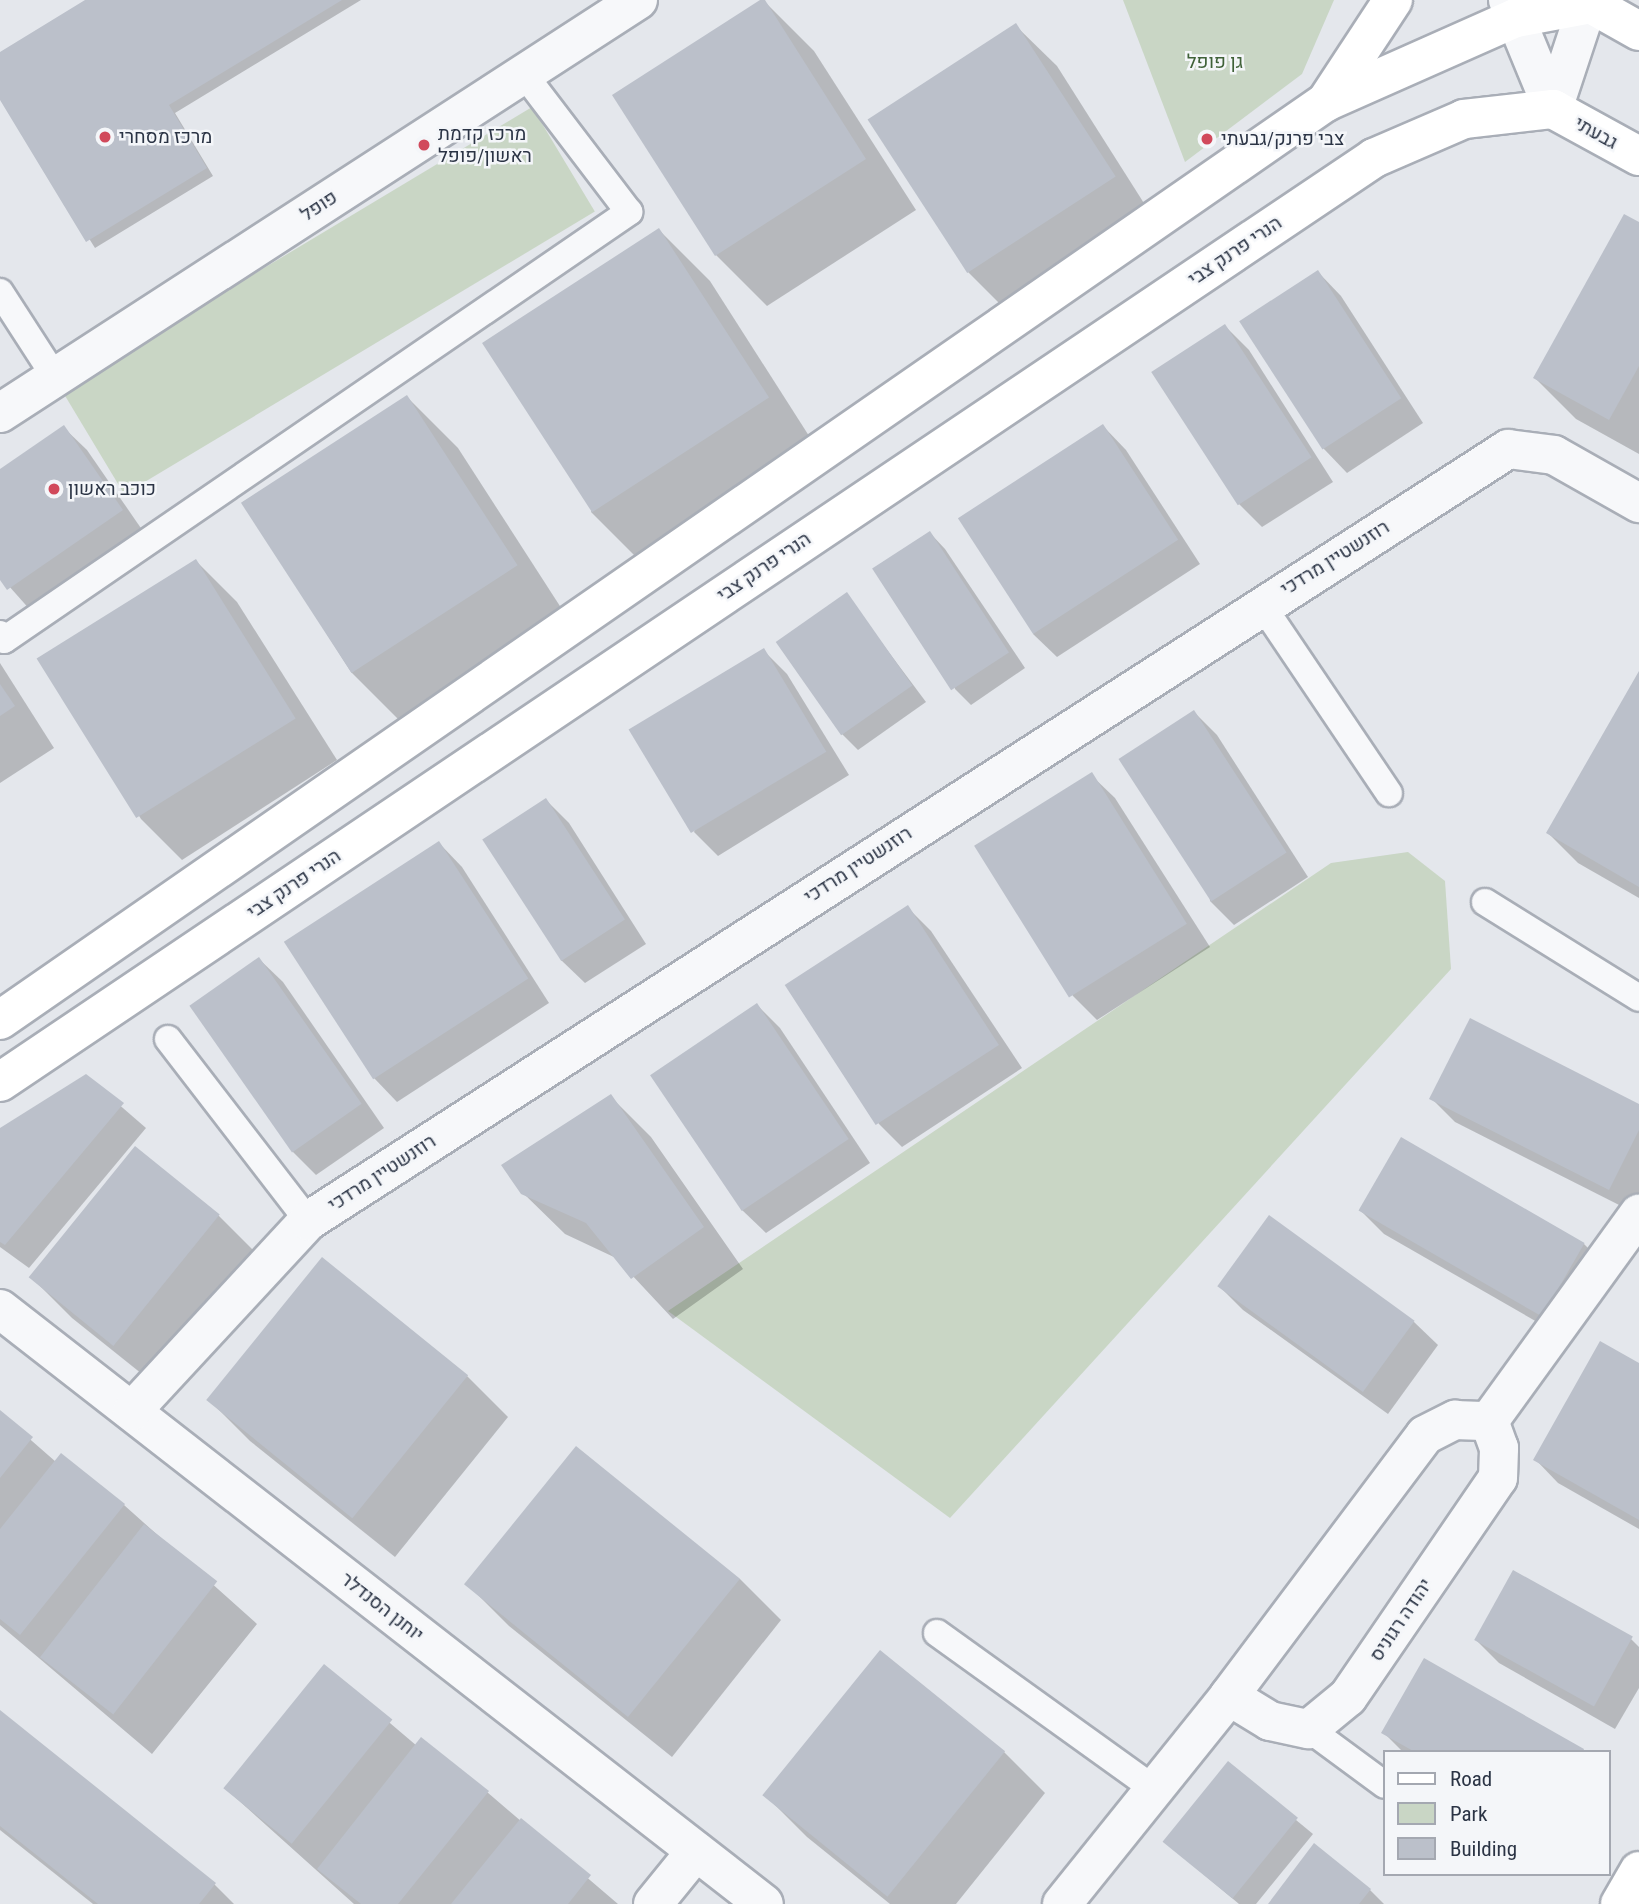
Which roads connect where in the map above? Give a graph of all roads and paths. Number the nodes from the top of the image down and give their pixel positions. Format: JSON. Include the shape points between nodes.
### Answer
{"nodes":[{"id":1,"x":638,"y":0,"type":"edge"},
{"id":2,"x":1393,"y":0,"type":"edge"},
{"id":3,"x":1590,"y":2,"type":"edge"},
{"id":4,"x":1512,"y":9,"type":"edge"},
{"id":5,"x":1639,"y":32,"type":"edge"},
{"id":6,"x":524,"y":74,"type":"junction"},
{"id":7,"x":1326,"y":102,"type":"junction"},
{"id":8,"x":1553,"y":109,"type":"junction"},
{"id":9,"x":1639,"y":156,"type":"edge"},
{"id":10,"x":0,"y":292,"type":"edge"},
{"id":11,"x":55,"y":377,"type":"junction"},
{"id":12,"x":0,"y":413,"type":"edge"},
{"id":13,"x":1639,"y":503,"type":"edge"},
{"id":14,"x":1262,"y":605,"type":"junction"},
{"id":15,"x":0,"y":634,"type":"edge"},
{"id":16,"x":1389,"y":793,"type":"dead end"},
{"id":17,"x":1485,"y":902,"type":"dead end"},
{"id":18,"x":1639,"y":998,"type":"edge"},
{"id":19,"x":0,"y":1020,"type":"edge"},
{"id":20,"x":168,"y":1039,"type":"dead end"},
{"id":21,"x":0,"y":1082,"type":"edge"},
{"id":22,"x":1639,"y":1214,"type":"edge"},
{"id":23,"x":308,"y":1220,"type":"junction"},
{"id":24,"x":0,"y":1309,"type":"edge"},
{"id":25,"x":132,"y":1412,"type":"junction"},
{"id":26,"x":1489,"y":1421,"type":"junction"},
{"id":27,"x":937,"y":1633,"type":"dead end"},
{"id":28,"x":1229,"y":1696,"type":"junction"},
{"id":29,"x":1309,"y":1729,"type":"junction"},
{"id":30,"x":1384,"y":1784,"type":"edge"},
{"id":31,"x":1154,"y":1789,"type":"junction"},
{"id":32,"x":696,"y":1851,"type":"junction"},
{"id":33,"x":1639,"y":1871,"type":"edge"},
{"id":34,"x":653,"y":1904,"type":"edge"},
{"id":35,"x":764,"y":1904,"type":"edge"},
{"id":36,"x":1062,"y":1904,"type":"edge"},
{"id":37,"x":1620,"y":1904,"type":"edge"}],
"edges":[{"from":1,"to":6,"type":"street","name":"פופל"},
{"from":2,"to":7,"type":"street"},
{"from":3,"to":4,"type":"street"},
{"from":3,"to":5,"type":"street"},
{"from":3,"to":8,"type":"street"},
{"from":4,"to":7,"type":"street"},
{"from":4,"to":8,"type":"street"},
{"from":6,"to":11,"type":"street","name":"פופל"},
{"from":6,"to":15,"type":"lane","via":[[629,212],[4,640]]},
{"from":7,"to":19,"type":"street"},
{"from":8,"to":9,"type":"street","name":"גבעתי"},
{"from":8,"to":21,"type":"street","name":"הנרי פרנק צבי","via":[[1464,119],[1374,159]]},
{"from":10,"to":11,"type":"lane"},
{"from":11,"to":12,"type":"street","name":"פופל"},
{"from":13,"to":14,"type":"street","name":"רוזנשטיין מרדכי","via":[[1554,456],[1507,449]]},
{"from":14,"to":16,"type":"lane"},
{"from":14,"to":23,"type":"street","name":"רוזנשטיין מרדכי"},
{"from":17,"to":18,"type":"lane"},
{"from":20,"to":23,"type":"lane"},
{"from":22,"to":26,"type":"street"},
{"from":23,"to":25,"type":"street","name":"רוזנשטיין מרדכי"},
{"from":24,"to":25,"type":"street","name":"יוחנן הסנדלר"},
{"from":25,"to":32,"type":"street","name":"יוחנן הסנדלר"},
{"from":26,"to":28,"type":"street","via":[[1455,1420],[1425,1435]]},
{"from":26,"to":29,"type":"street","name":"יהודה רגוניס","via":[[1499,1448],[1498,1478],[1348,1697]]},
{"from":27,"to":31,"type":"lane"},
{"from":28,"to":29,"type":"street","via":[[1270,1721]]},
{"from":28,"to":31,"type":"street"},
{"from":29,"to":30,"type":"lane"},
{"from":31,"to":36,"type":"street"},
{"from":32,"to":34,"type":"street"},
{"from":32,"to":35,"type":"street","name":"יוחנן הסנדלר"},
{"from":33,"to":37,"type":"street"}]}
